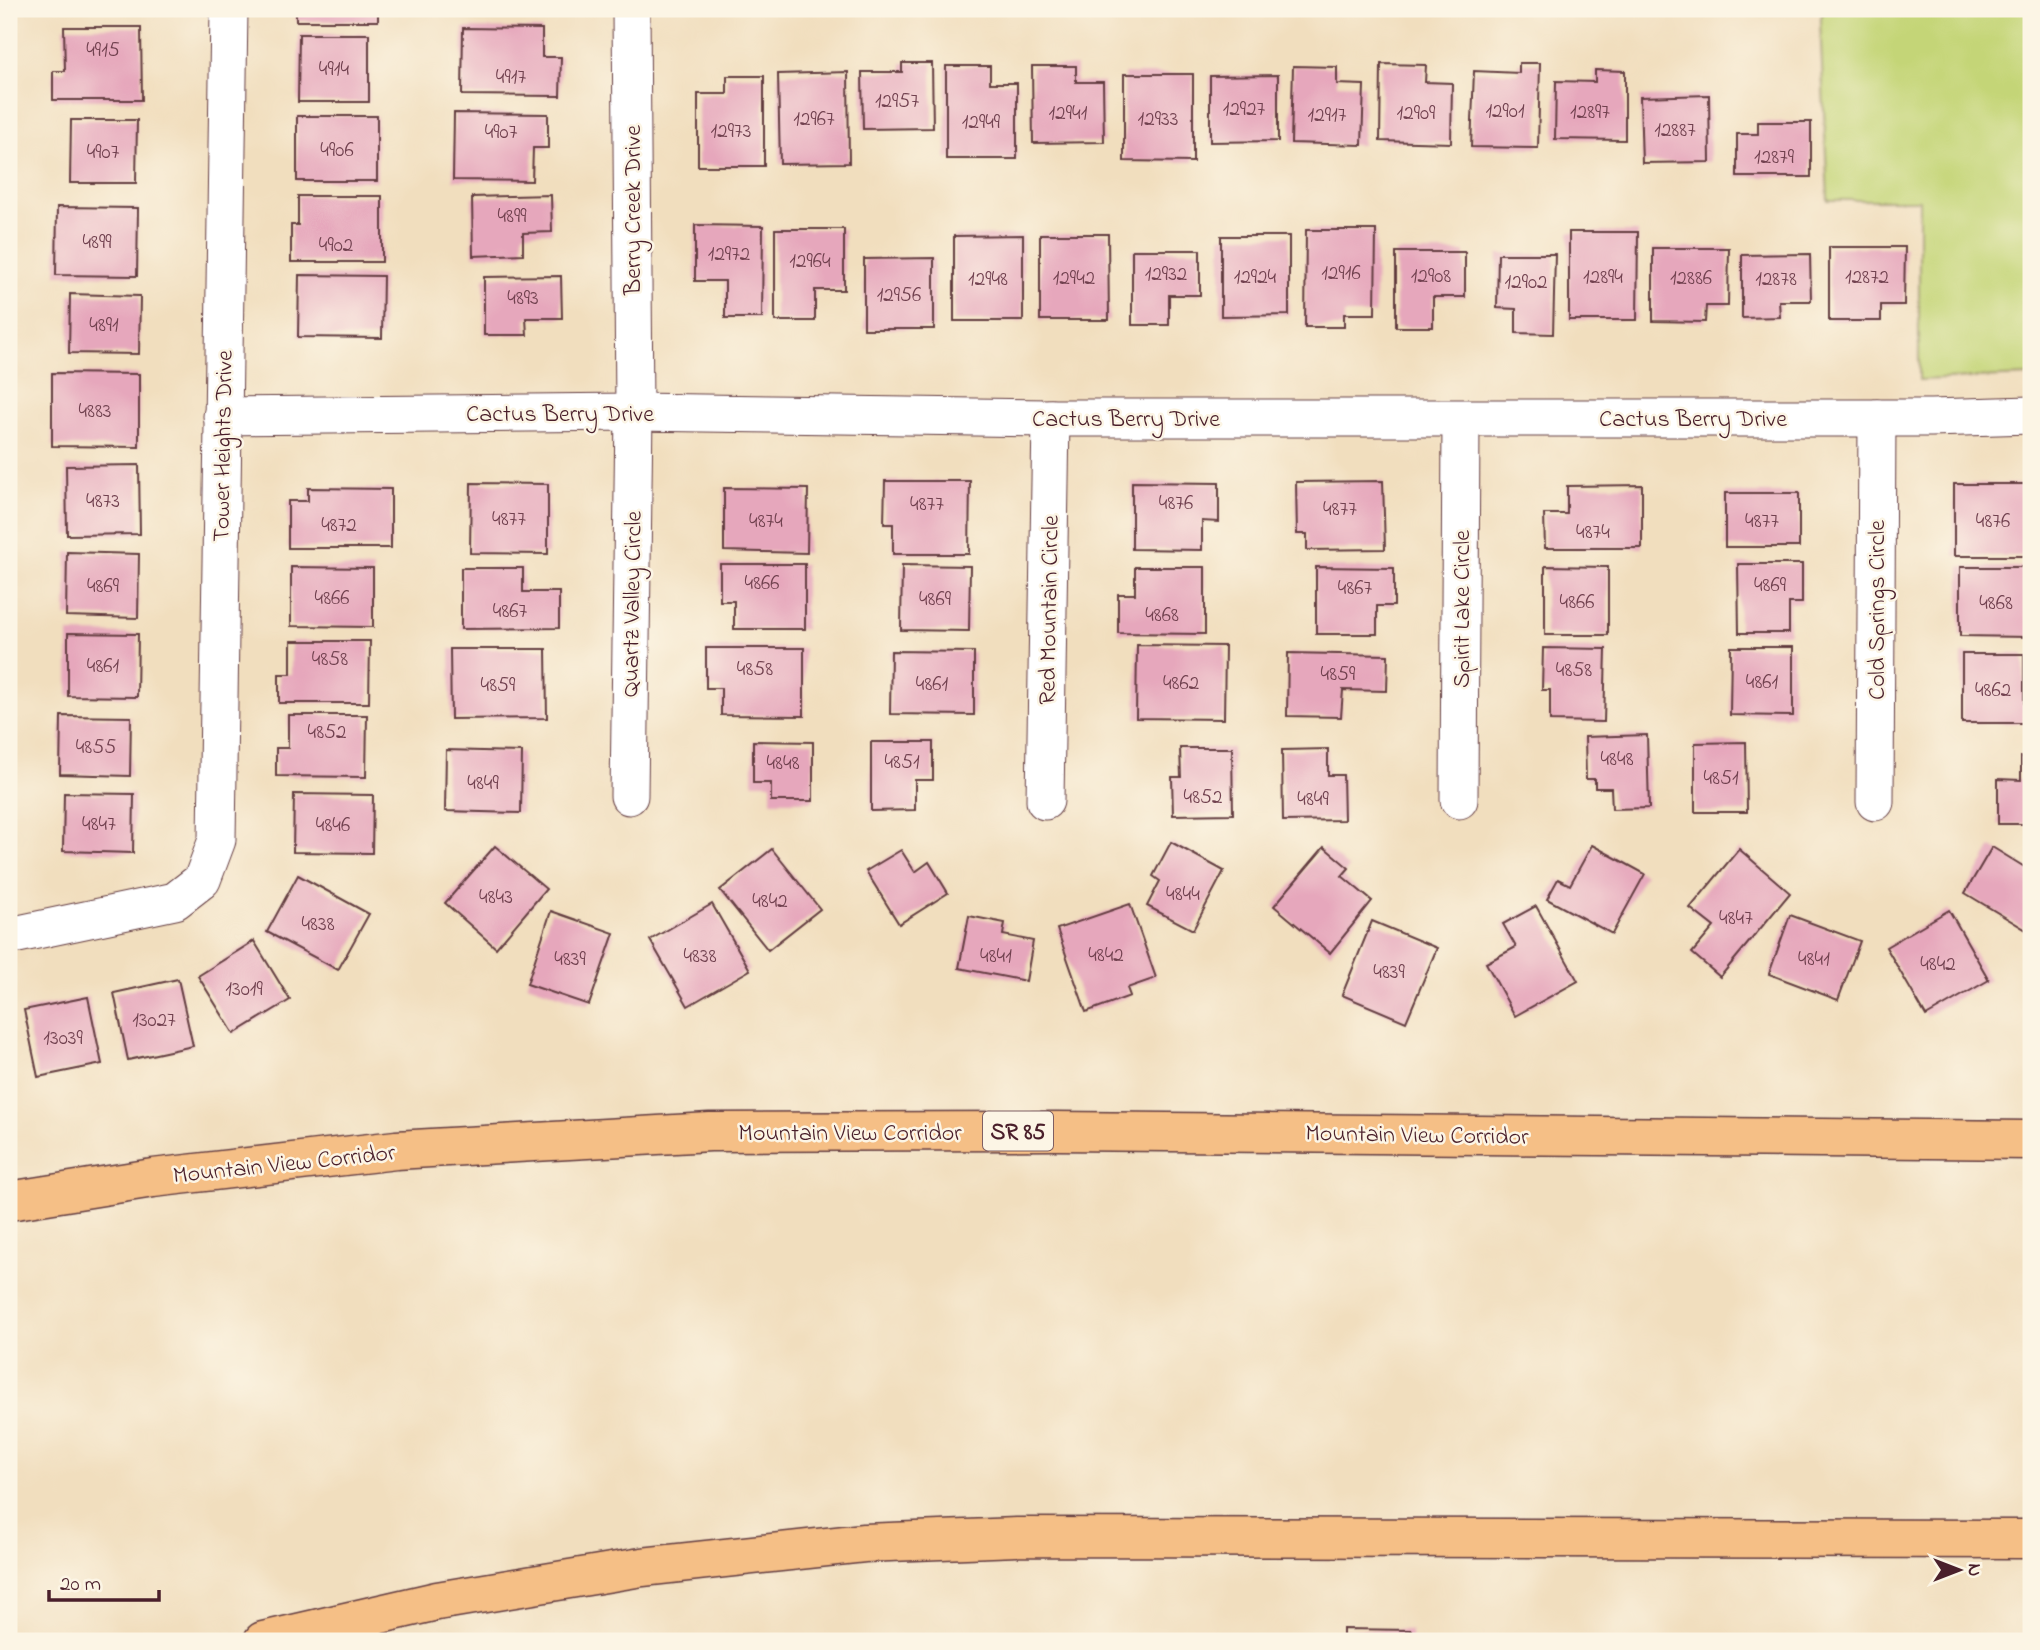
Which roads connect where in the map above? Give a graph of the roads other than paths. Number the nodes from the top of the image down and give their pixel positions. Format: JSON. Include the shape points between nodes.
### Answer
{"nodes":[{"id":1,"x":229,"y":9,"type":"edge"},
{"id":2,"x":631,"y":9,"type":"edge"},
{"id":3,"x":634,"y":412,"type":"junction"},
{"id":4,"x":2031,"y":415,"type":"edge"},
{"id":5,"x":222,"y":416,"type":"junction"},
{"id":6,"x":1051,"y":418,"type":"junction"},
{"id":7,"x":1877,"y":418,"type":"junction"},
{"id":8,"x":1461,"y":419,"type":"junction"},
{"id":9,"x":629,"y":796,"type":"dead end"},
{"id":10,"x":1460,"y":800,"type":"dead end"},
{"id":11,"x":1045,"y":801,"type":"dead end"},
{"id":12,"x":1875,"y":802,"type":"dead end"},
{"id":13,"x":9,"y":936,"type":"edge"},
{"id":14,"x":2031,"y":1140,"type":"edge"},
{"id":15,"x":9,"y":1201,"type":"edge"},
{"id":16,"x":2031,"y":1539,"type":"edge"},
{"id":17,"x":263,"y":1641,"type":"edge"}],
"edges":[{"from":1,"to":5,"type":"street","name":"Tower Heights Drive"},
{"from":2,"to":3,"type":"street","name":"Berry Creek Drive"},
{"from":3,"to":5,"type":"street","name":"Cactus Berry Drive"},
{"from":3,"to":6,"type":"street","name":"Cactus Berry Drive"},
{"from":3,"to":9,"type":"street","name":"Quartz Valley Circle"},
{"from":4,"to":7,"type":"street","name":"Cactus Berry Drive"},
{"from":5,"to":13,"type":"street","name":"Tower Heights Drive","via":[[217,840],[202,880],[175,901]]},
{"from":6,"to":8,"type":"street","name":"Cactus Berry Drive"},
{"from":6,"to":11,"type":"street","name":"Red Mountain Circle"},
{"from":7,"to":8,"type":"street","name":"Cactus Berry Drive"},
{"from":7,"to":12,"type":"street","name":"Cold Springs Circle"},
{"from":8,"to":10,"type":"street","name":"Spirit Lake Circle"},
{"from":14,"to":15,"type":"highway","name":"Mountain View Corridor","number":"SR 85","via":[[710,1132],[396,1150],[153,1178]]},
{"from":16,"to":17,"type":"highway","via":[[1017,1537],[864,1543],[642,1567],[438,1601]]}]}
